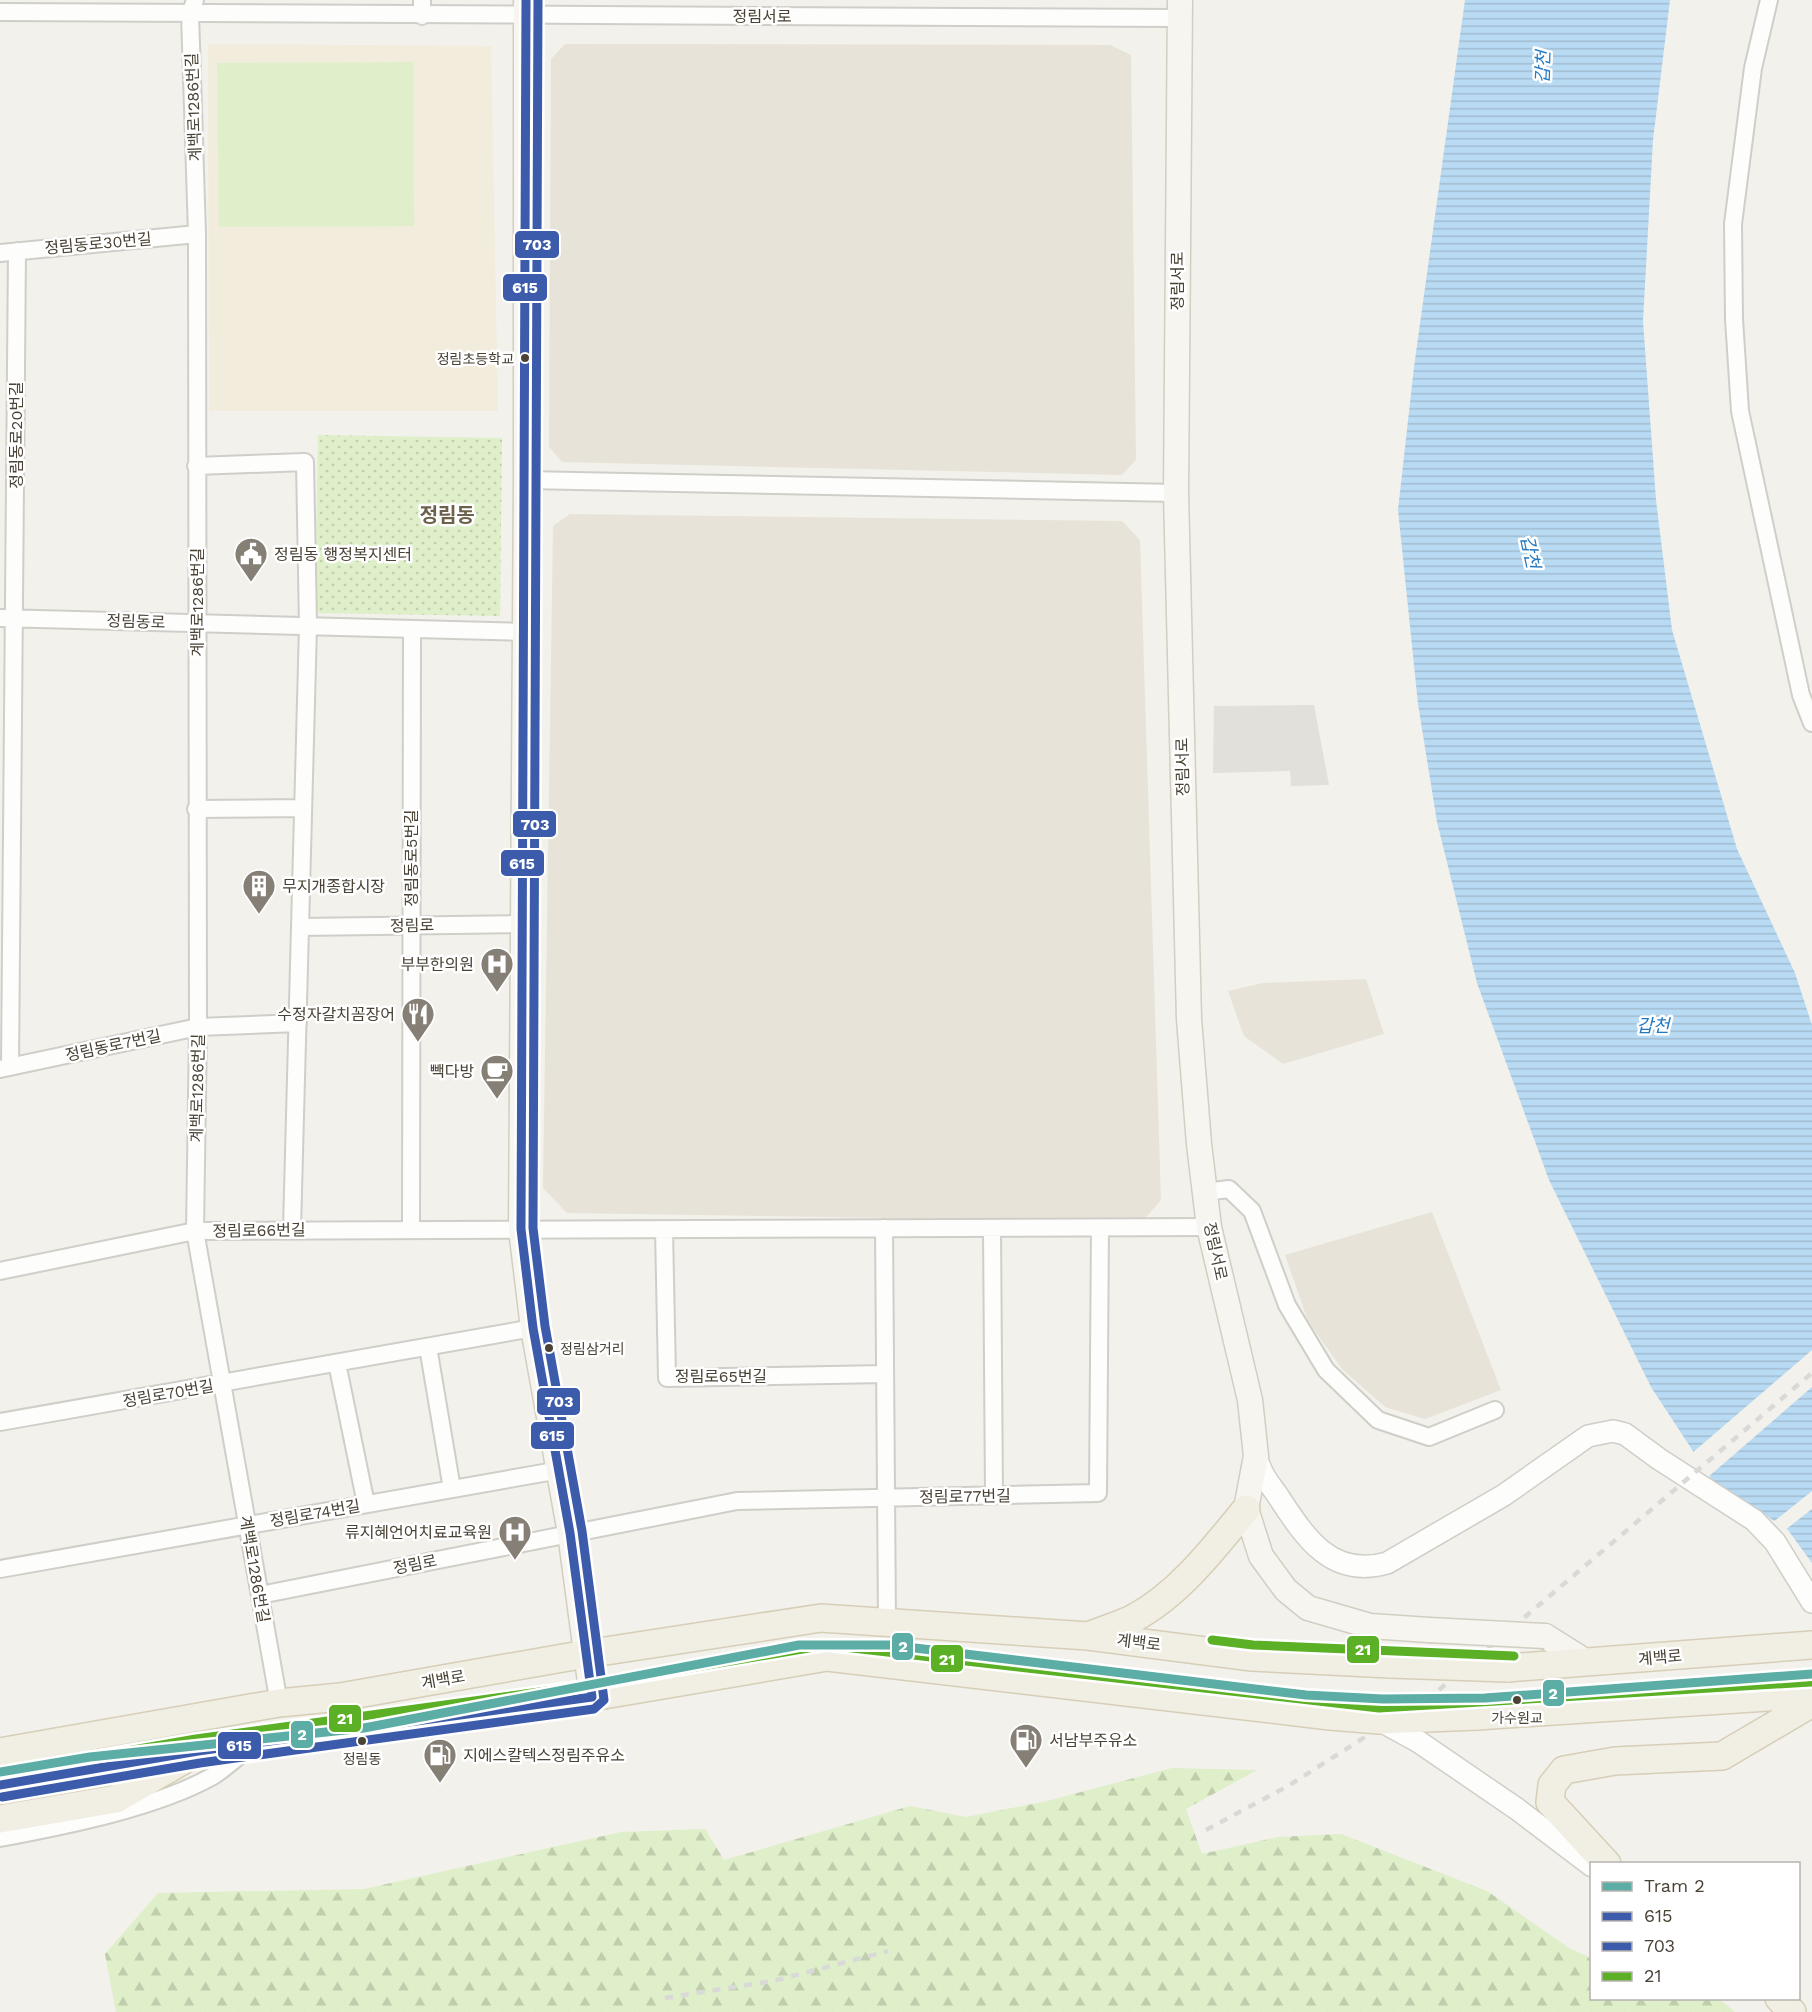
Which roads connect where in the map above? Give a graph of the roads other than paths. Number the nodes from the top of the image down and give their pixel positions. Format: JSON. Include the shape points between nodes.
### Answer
{"nodes":[{"id":1,"x":1769,"y":0,"type":"edge"},
{"id":2,"x":193,"y":7,"type":"edge"},
{"id":3,"x":330,"y":7,"type":"edge"},
{"id":4,"x":526,"y":7,"type":"edge"},
{"id":5,"x":422,"y":8,"type":"edge"},
{"id":6,"x":1179,"y":9,"type":"edge"},
{"id":7,"x":0,"y":12,"type":"edge"},
{"id":8,"x":197,"y":234,"type":"junction"},
{"id":9,"x":8,"y":252,"type":"edge"},
{"id":10,"x":196,"y":466,"type":"junction"},
{"id":11,"x":526,"y":480,"type":"junction"},
{"id":12,"x":1176,"y":493,"type":"junction"},
{"id":13,"x":8,"y":618,"type":"edge"},
{"id":14,"x":197,"y":623,"type":"junction"},
{"id":15,"x":308,"y":626,"type":"junction"},
{"id":16,"x":412,"y":629,"type":"junction"},
{"id":17,"x":525,"y":632,"type":"junction"},
{"id":18,"x":1812,"y":723,"type":"edge"},
{"id":19,"x":303,"y":808,"type":"junction"},
{"id":20,"x":196,"y":809,"type":"junction"},
{"id":21,"x":524,"y":924,"type":"junction"},
{"id":22,"x":411,"y":925,"type":"junction"},
{"id":23,"x":300,"y":927,"type":"junction"},
{"id":24,"x":298,"y":1023,"type":"junction"},
{"id":25,"x":198,"y":1027,"type":"junction"},
{"id":26,"x":5,"y":1068,"type":"edge"},
{"id":27,"x":1205,"y":1192,"type":"junction"},
{"id":28,"x":1209,"y":1227,"type":"junction"},
{"id":29,"x":884,"y":1228,"type":"junction"},
{"id":30,"x":992,"y":1228,"type":"junction"},
{"id":31,"x":1100,"y":1228,"type":"junction"},
{"id":32,"x":292,"y":1229,"type":"junction"},
{"id":33,"x":521,"y":1229,"type":"junction"},
{"id":34,"x":664,"y":1229,"type":"junction"},
{"id":35,"x":411,"y":1230,"type":"junction"},
{"id":36,"x":195,"y":1231,"type":"junction"},
{"id":37,"x":0,"y":1271,"type":"edge"},
{"id":38,"x":533,"y":1328,"type":"junction"},
{"id":39,"x":428,"y":1347,"type":"junction"},
{"id":40,"x":337,"y":1363,"type":"junction"},
{"id":41,"x":885,"y":1374,"type":"junction"},
{"id":42,"x":222,"y":1383,"type":"junction"},
{"id":43,"x":1495,"y":1410,"type":"dead end"},
{"id":44,"x":0,"y":1422,"type":"edge"},
{"id":45,"x":1256,"y":1456,"type":"junction"},
{"id":46,"x":560,"y":1470,"type":"junction"},
{"id":47,"x":453,"y":1489,"type":"junction"},
{"id":48,"x":994,"y":1495,"type":"junction"},
{"id":49,"x":886,"y":1498,"type":"junction"},
{"id":50,"x":366,"y":1504,"type":"junction"},
{"id":51,"x":1246,"y":1509,"type":"junction"},
{"id":52,"x":248,"y":1526,"type":"junction"},
{"id":53,"x":570,"y":1533,"type":"junction"},
{"id":54,"x":0,"y":1569,"type":"edge"},
{"id":55,"x":260,"y":1595,"type":"junction"},
{"id":56,"x":1812,"y":1602,"type":"edge"},
{"id":57,"x":887,"y":1623,"type":"junction"},
{"id":58,"x":1088,"y":1636,"type":"junction"},
{"id":59,"x":1812,"y":1645,"type":"edge"},
{"id":60,"x":586,"y":1654,"type":"junction"},
{"id":61,"x":1588,"y":1663,"type":"junction"},
{"id":62,"x":592,"y":1697,"type":"junction"},
{"id":63,"x":1803,"y":1702,"type":"edge"},
{"id":64,"x":279,"y":1703,"type":"junction"},
{"id":65,"x":1379,"y":1720,"type":"junction"},
{"id":66,"x":251,"y":1746,"type":"junction"},
{"id":67,"x":198,"y":1751,"type":"junction"},
{"id":68,"x":0,"y":1752,"type":"edge"},
{"id":69,"x":0,"y":1785,"type":"edge"},
{"id":70,"x":0,"y":1819,"type":"edge"},
{"id":71,"x":0,"y":1838,"type":"edge"},
{"id":72,"x":1606,"y":1862,"type":"edge"},
{"id":73,"x":1590,"y":1864,"type":"edge"},
{"id":74,"x":1765,"y":2000,"type":"edge"},
{"id":75,"x":1781,"y":2000,"type":"edge"},
{"id":76,"x":1777,"y":2012,"type":"edge"},
{"id":77,"x":1792,"y":2012,"type":"edge"}],
"edges":[{"from":1,"to":18,"type":"street","via":[[1753,68],[1733,224],[1734,319],[1740,411],[1801,695]]},
{"from":2,"to":3,"type":"street","name":"정림서로"},
{"from":2,"to":7,"type":"street","name":"정림서로"},
{"from":2,"to":8,"type":"street","name":"계백로1286번길"},
{"from":3,"to":5,"type":"street","name":"정림서로"},
{"from":4,"to":5,"type":"street","name":"정림서로"},
{"from":4,"to":6,"type":"street","name":"정림서로"},
{"from":4,"to":11,"type":"main road"},
{"from":6,"to":12,"type":"main road","name":"정림서로"},
{"from":8,"to":9,"type":"street","name":"정림동로30번길"},
{"from":8,"to":10,"type":"street","name":"계백로1286번길"},
{"from":9,"to":13,"type":"street","name":"정림동로20번길"},
{"from":10,"to":14,"type":"street","name":"계백로1286번길"},
{"from":10,"to":15,"type":"street","via":[[305,462]]},
{"from":11,"to":12,"type":"street"},
{"from":11,"to":17,"type":"main road"},
{"from":12,"to":27,"type":"main road","name":"정림서로","via":[[1189,1019]]},
{"from":13,"to":14,"type":"street","name":"정림동로"},
{"from":13,"to":26,"type":"street","name":"정림동로20번길"},
{"from":14,"to":15,"type":"street","name":"정림동로"},
{"from":14,"to":20,"type":"street","name":"계백로1286번길"},
{"from":15,"to":16,"type":"street","name":"정림동로"},
{"from":15,"to":19,"type":"street"},
{"from":16,"to":17,"type":"street","name":"정림동로"},
{"from":16,"to":22,"type":"street","name":"정림동로5번길"},
{"from":17,"to":21,"type":"main road"},
{"from":19,"to":20,"type":"street"},
{"from":19,"to":23,"type":"street"},
{"from":20,"to":25,"type":"street","name":"계백로1286번길"},
{"from":21,"to":22,"type":"street","name":"정림로"},
{"from":21,"to":33,"type":"main road"},
{"from":22,"to":23,"type":"street","name":"정림로"},
{"from":22,"to":35,"type":"street","name":"정림동로5번길"},
{"from":23,"to":24,"type":"street"},
{"from":24,"to":25,"type":"street","name":"정림동로7번길"},
{"from":24,"to":32,"type":"street"},
{"from":25,"to":26,"type":"street","name":"정림동로7번길"},
{"from":25,"to":36,"type":"street","name":"계백로1286번길"},
{"from":27,"to":28,"type":"main road","name":"정림서로"},
{"from":27,"to":43,"type":"street","via":[[1229,1189],[1252,1211],[1287,1305],[1320,1361],[1378,1420],[1429,1437]]},
{"from":28,"to":31,"type":"street"},
{"from":28,"to":45,"type":"main road","name":"정림서로","via":[[1250,1400]]},
{"from":29,"to":30,"type":"street"},
{"from":29,"to":34,"type":"street"},
{"from":29,"to":41,"type":"street"},
{"from":30,"to":31,"type":"street"},
{"from":30,"to":48,"type":"street"},
{"from":31,"to":48,"type":"street","name":"정림로77번길","via":[[1098,1493]]},
{"from":32,"to":35,"type":"street","name":"정림로66번길"},
{"from":32,"to":36,"type":"street","name":"정림로66번길"},
{"from":33,"to":34,"type":"street"},
{"from":33,"to":35,"type":"street","name":"정림로66번길"},
{"from":33,"to":38,"type":"main road"},
{"from":34,"to":41,"type":"street","name":"정림로65번길","via":[[667,1378]]},
{"from":36,"to":37,"type":"street","name":"정림로66번길"},
{"from":36,"to":42,"type":"street","name":"계백로1286번길"},
{"from":38,"to":39,"type":"street","name":"정림로70번길"},
{"from":38,"to":46,"type":"main road"},
{"from":39,"to":40,"type":"street","name":"정림로70번길"},
{"from":39,"to":47,"type":"street"},
{"from":40,"to":42,"type":"street","name":"정림로70번길"},
{"from":40,"to":50,"type":"street"},
{"from":41,"to":49,"type":"street"},
{"from":42,"to":44,"type":"street","name":"정림로70번길"},
{"from":42,"to":52,"type":"street","name":"계백로1286번길"},
{"from":45,"to":51,"type":"main road","name":"정림서로"},
{"from":45,"to":56,"type":"street","via":[[1263,1477],[1311,1542],[1345,1564],[1367,1569],[1387,1563],[1504,1495],[1588,1436],[1613,1431],[1625,1434],[1754,1520],[1775,1542]]},
{"from":46,"to":47,"type":"street","name":"정림로74번길"},
{"from":46,"to":53,"type":"main road"},
{"from":47,"to":50,"type":"street","name":"정림로74번길"},
{"from":48,"to":49,"type":"street","name":"정림로77번길"},
{"from":49,"to":53,"type":"street","name":"정림로77번길","via":[[738,1501]]},
{"from":49,"to":57,"type":"street"},
{"from":50,"to":52,"type":"street","name":"정림로74번길"},
{"from":51,"to":58,"type":"main road","via":[[1180,1584],[1135,1617]]},
{"from":51,"to":61,"type":"main road","bridge":true,"via":[[1261,1556],[1286,1590],[1308,1608],[1370,1626],[1545,1636]]},
{"from":52,"to":54,"type":"street","name":"정림로74번길"},
{"from":52,"to":55,"type":"street","name":"계백로1286번길"},
{"from":53,"to":55,"type":"street","name":"정림로"},
{"from":53,"to":60,"type":"main road"},
{"from":55,"to":64,"type":"street","name":"계백로1286번길"},
{"from":57,"to":58,"type":"main road","name":"계백로"},
{"from":57,"to":60,"type":"main road","name":"계백로","via":[[821,1618]]},
{"from":58,"to":61,"type":"main road","name":"계백로","bridge":true,"via":[[1252,1657],[1507,1668]]},
{"from":59,"to":61,"type":"main road","name":"계백로"},
{"from":60,"to":62,"type":"main road"},
{"from":60,"to":64,"type":"main road","name":"계백로","via":[[340,1697]]},
{"from":62,"to":65,"type":"main road","bridge":true,"via":[[827,1657]]},
{"from":62,"to":66,"type":"main road"},
{"from":63,"to":65,"type":"main road","bridge":true},
{"from":63,"to":72,"type":"main road","via":[[1722,1756],[1615,1761],[1564,1770],[1552,1785],[1550,1802]]},
{"from":64,"to":68,"type":"main road","name":"계백로"},
{"from":65,"to":73,"type":"street","bridge":true,"via":[[1419,1742],[1517,1809]]},
{"from":66,"to":67,"type":"main road"},
{"from":66,"to":71,"type":"street","via":[[214,1775],[169,1795],[98,1817]]},
{"from":67,"to":69,"type":"main road"},
{"from":67,"to":70,"type":"main road","via":[[116,1799]]},
{"from":74,"to":76,"type":"street"},
{"from":75,"to":77,"type":"main road"}]}
